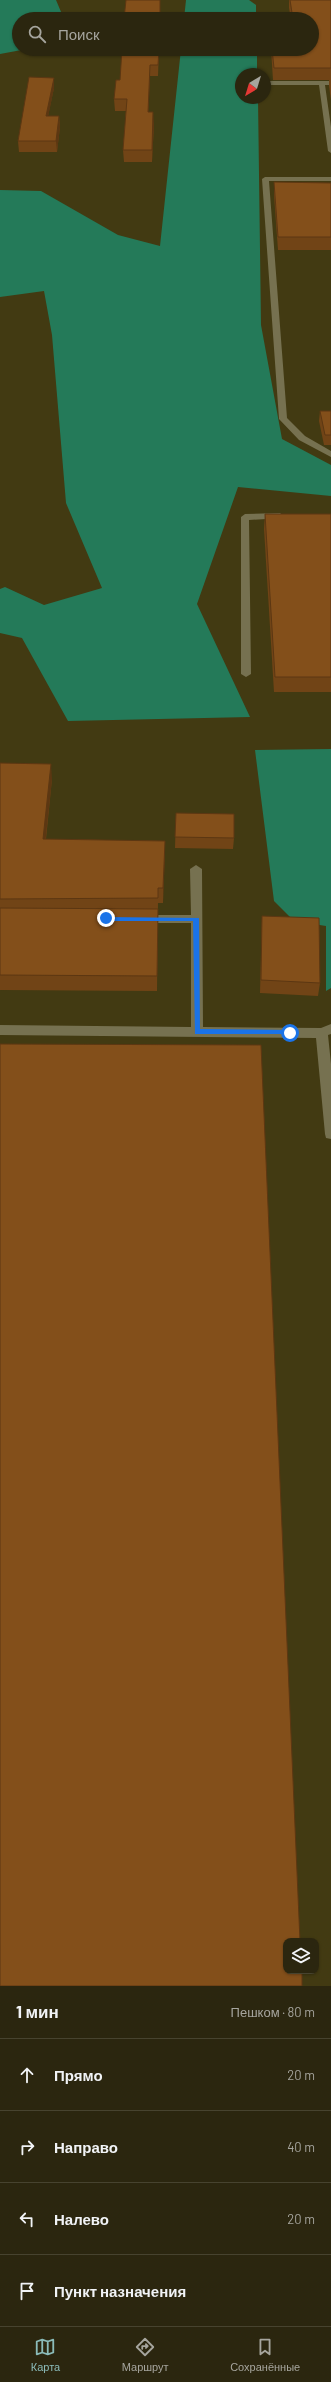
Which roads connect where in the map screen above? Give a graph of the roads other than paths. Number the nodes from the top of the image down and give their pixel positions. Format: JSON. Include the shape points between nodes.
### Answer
{"nodes":[{"id":1,"x":271,"y":83,"type":"edge"},
{"id":2,"x":322,"y":83,"type":"junction"},
{"id":3,"x":331,"y":83,"type":"edge"},
{"id":4,"x":331,"y":151,"type":"edge"},
{"id":5,"x":331,"y":179,"type":"edge"},
{"id":6,"x":331,"y":454,"type":"edge"},
{"id":7,"x":292,"y":516,"type":"edge"},
{"id":8,"x":246,"y":674,"type":"dead end"},
{"id":9,"x":196,"y":869,"type":"dead end"},
{"id":10,"x":134,"y":919,"type":"edge"},
{"id":11,"x":196,"y":919,"type":"junction"},
{"id":12,"x":0,"y":1030,"type":"edge"},
{"id":13,"x":326,"y":1031,"type":"edge"},
{"id":14,"x":197,"y":1032,"type":"junction"},
{"id":15,"x":331,"y":1134,"type":"edge"}],
"edges":[{"from":1,"to":2,"type":"lane"},
{"from":2,"to":3,"type":"lane"},
{"from":2,"to":4,"type":"lane"},
{"from":5,"to":6,"type":"lane","via":[[264,179],[283,419],[302,438]]},
{"from":7,"to":8,"type":"lane","via":[[245,517]]},
{"from":9,"to":11,"type":"lane"},
{"from":10,"to":11,"type":"lane"},
{"from":11,"to":14,"type":"lane"},
{"from":12,"to":14,"type":"lane"},
{"from":13,"to":14,"type":"lane"},
{"from":13,"to":15,"type":"lane"}]}
